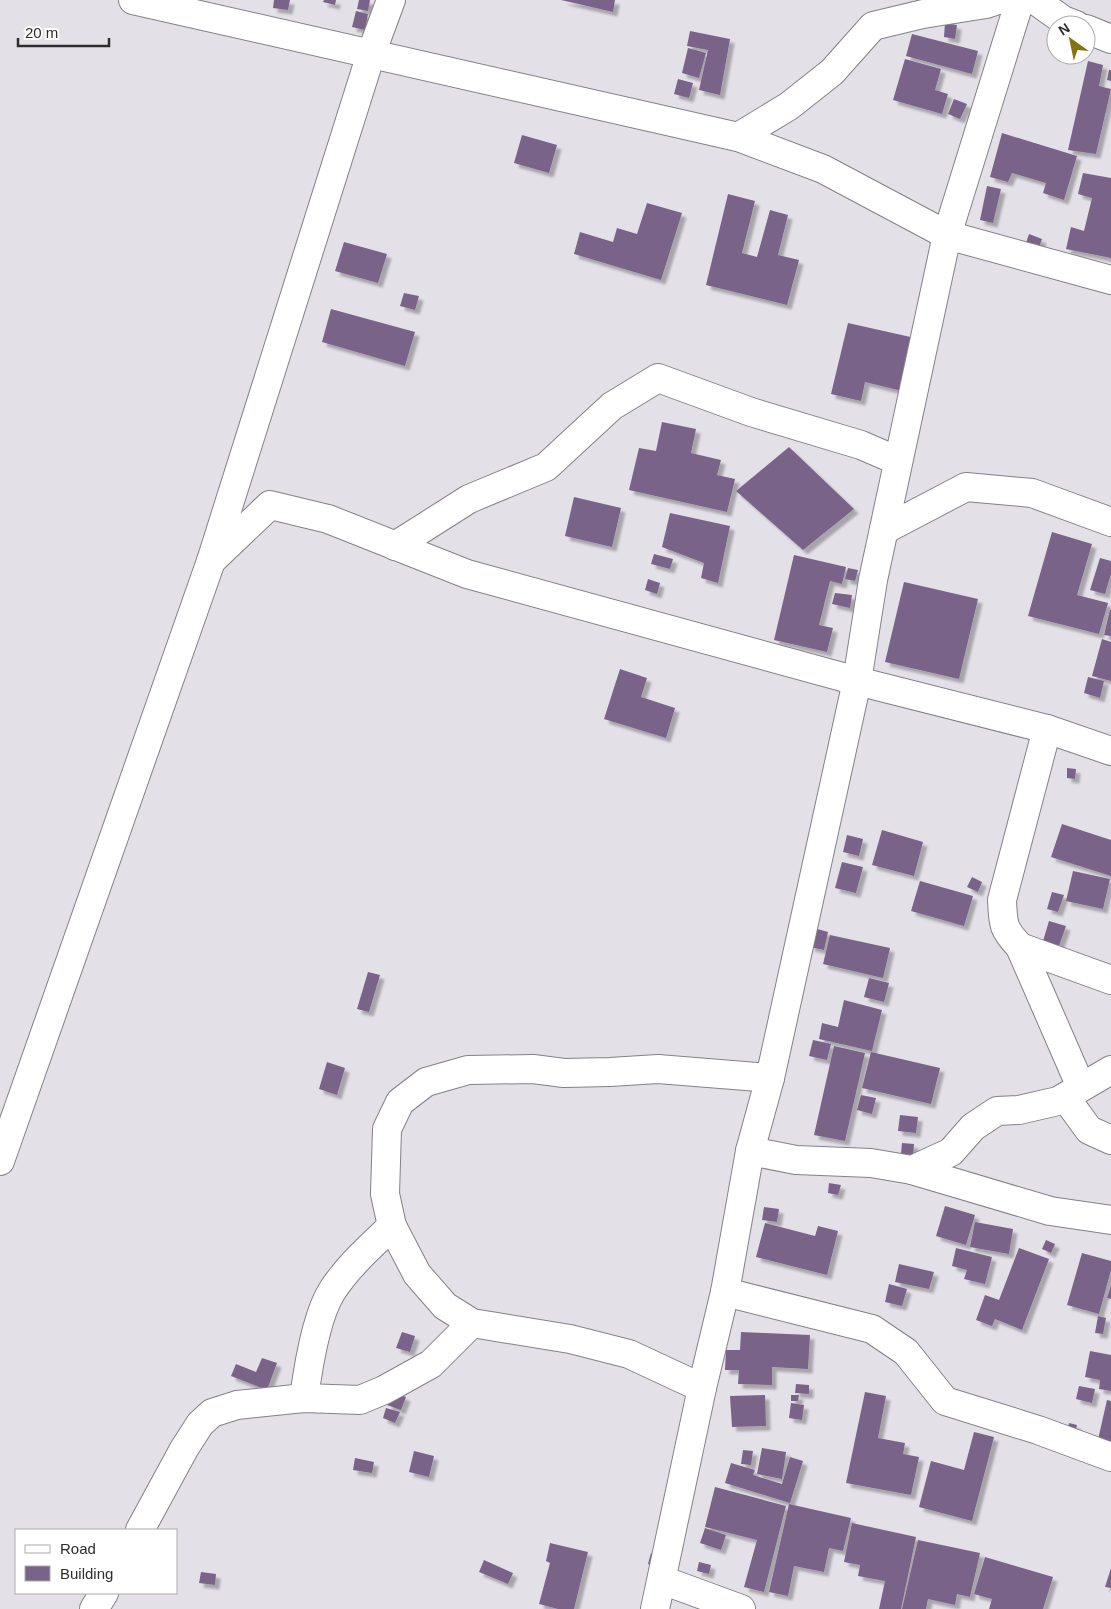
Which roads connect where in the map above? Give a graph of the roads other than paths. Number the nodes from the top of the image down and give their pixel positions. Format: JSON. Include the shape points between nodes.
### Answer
{"nodes":[{"id":1,"x":133,"y":0,"type":"edge"},
{"id":2,"x":391,"y":0,"type":"edge"},
{"id":3,"x":998,"y":0,"type":"edge"},
{"id":4,"x":1020,"y":0,"type":"edge"},
{"id":5,"x":1035,"y":0,"type":"edge"},
{"id":6,"x":1056,"y":15,"type":"edge"},
{"id":7,"x":1096,"y":33,"type":"edge"},
{"id":8,"x":1111,"y":39,"type":"edge"},
{"id":9,"x":371,"y":54,"type":"junction"},
{"id":10,"x":738,"y":138,"type":"junction"},
{"id":11,"x":947,"y":235,"type":"junction"},
{"id":12,"x":1111,"y":280,"type":"edge"},
{"id":13,"x":898,"y":461,"type":"junction"},
{"id":14,"x":1111,"y":522,"type":"edge"},
{"id":15,"x":884,"y":530,"type":"junction"},
{"id":16,"x":395,"y":546,"type":"junction"},
{"id":17,"x":211,"y":560,"type":"junction"},
{"id":18,"x":857,"y":681,"type":"junction"},
{"id":19,"x":1047,"y":729,"type":"junction"},
{"id":20,"x":1111,"y":751,"type":"edge"},
{"id":21,"x":1020,"y":948,"type":"junction"},
{"id":22,"x":1111,"y":980,"type":"edge"},
{"id":23,"x":1111,"y":1070,"type":"edge"},
{"id":24,"x":770,"y":1078,"type":"junction"},
{"id":25,"x":1073,"y":1092,"type":"junction"},
{"id":26,"x":1111,"y":1140,"type":"edge"},
{"id":27,"x":750,"y":1151,"type":"junction"},
{"id":28,"x":0,"y":1161,"type":"edge"},
{"id":29,"x":912,"y":1170,"type":"junction"},
{"id":30,"x":1111,"y":1220,"type":"edge"},
{"id":31,"x":392,"y":1226,"type":"junction"},
{"id":32,"x":725,"y":1292,"type":"junction"},
{"id":33,"x":472,"y":1323,"type":"junction"},
{"id":34,"x":702,"y":1388,"type":"junction"},
{"id":35,"x":304,"y":1398,"type":"junction"},
{"id":36,"x":1111,"y":1457,"type":"edge"},
{"id":37,"x":141,"y":1529,"type":"edge"},
{"id":38,"x":662,"y":1580,"type":"junction"},
{"id":39,"x":103,"y":1594,"type":"edge"},
{"id":40,"x":94,"y":1609,"type":"edge"},
{"id":41,"x":656,"y":1609,"type":"edge"},
{"id":42,"x":741,"y":1609,"type":"edge"}],
"edges":[{"from":1,"to":9,"type":"street"},
{"from":2,"to":9,"type":"street"},
{"from":3,"to":10,"type":"street","via":[[873,26],[832,72],[789,106]]},
{"from":4,"to":11,"type":"street"},
{"from":5,"to":6,"type":"street"},
{"from":7,"to":8,"type":"street"},
{"from":9,"to":10,"type":"street"},
{"from":9,"to":17,"type":"street"},
{"from":10,"to":11,"type":"street","via":[[824,169]]},
{"from":11,"to":12,"type":"street"},
{"from":11,"to":13,"type":"street"},
{"from":13,"to":15,"type":"street"},
{"from":13,"to":16,"type":"street","via":[[860,445],[751,412],[658,378],[612,406],[546,467],[468,499]]},
{"from":14,"to":15,"type":"street","via":[[1032,493],[966,488]]},
{"from":15,"to":18,"type":"street"},
{"from":16,"to":17,"type":"street","via":[[328,519],[270,505]]},
{"from":16,"to":18,"type":"street","via":[[467,574]]},
{"from":17,"to":28,"type":"street"},
{"from":18,"to":19,"type":"street"},
{"from":18,"to":24,"type":"street"},
{"from":19,"to":20,"type":"street"},
{"from":19,"to":21,"type":"street","via":[[1002,900],[1003,924]]},
{"from":21,"to":22,"type":"street"},
{"from":21,"to":25,"type":"street"},
{"from":23,"to":25,"type":"street"},
{"from":24,"to":27,"type":"street"},
{"from":24,"to":31,"type":"street","via":[[658,1069],[564,1073],[533,1069],[468,1070],[426,1082],[400,1102],[387,1129],[385,1194]]},
{"from":25,"to":26,"type":"street","via":[[1089,1130]]},
{"from":25,"to":29,"type":"street","via":[[1058,1101],[1019,1110],[997,1111],[973,1127],[950,1152]]},
{"from":27,"to":29,"type":"street","via":[[796,1160],[871,1163]]},
{"from":27,"to":32,"type":"street"},
{"from":29,"to":30,"type":"street","via":[[1050,1211]]},
{"from":31,"to":33,"type":"street","via":[[417,1274],[445,1306]]},
{"from":31,"to":35,"type":"street","via":[[361,1255],[332,1291],[320,1322]]},
{"from":32,"to":34,"type":"street"},
{"from":32,"to":36,"type":"street","via":[[872,1329],[906,1352],[945,1401]]},
{"from":33,"to":34,"type":"street","via":[[570,1339],[629,1354]]},
{"from":33,"to":35,"type":"street","via":[[431,1364],[384,1390],[360,1400]]},
{"from":34,"to":38,"type":"street"},
{"from":35,"to":37,"type":"street","via":[[237,1405],[212,1413],[200,1424],[184,1449]]},
{"from":38,"to":41,"type":"street"},
{"from":38,"to":42,"type":"street"},
{"from":39,"to":40,"type":"street"}]}
